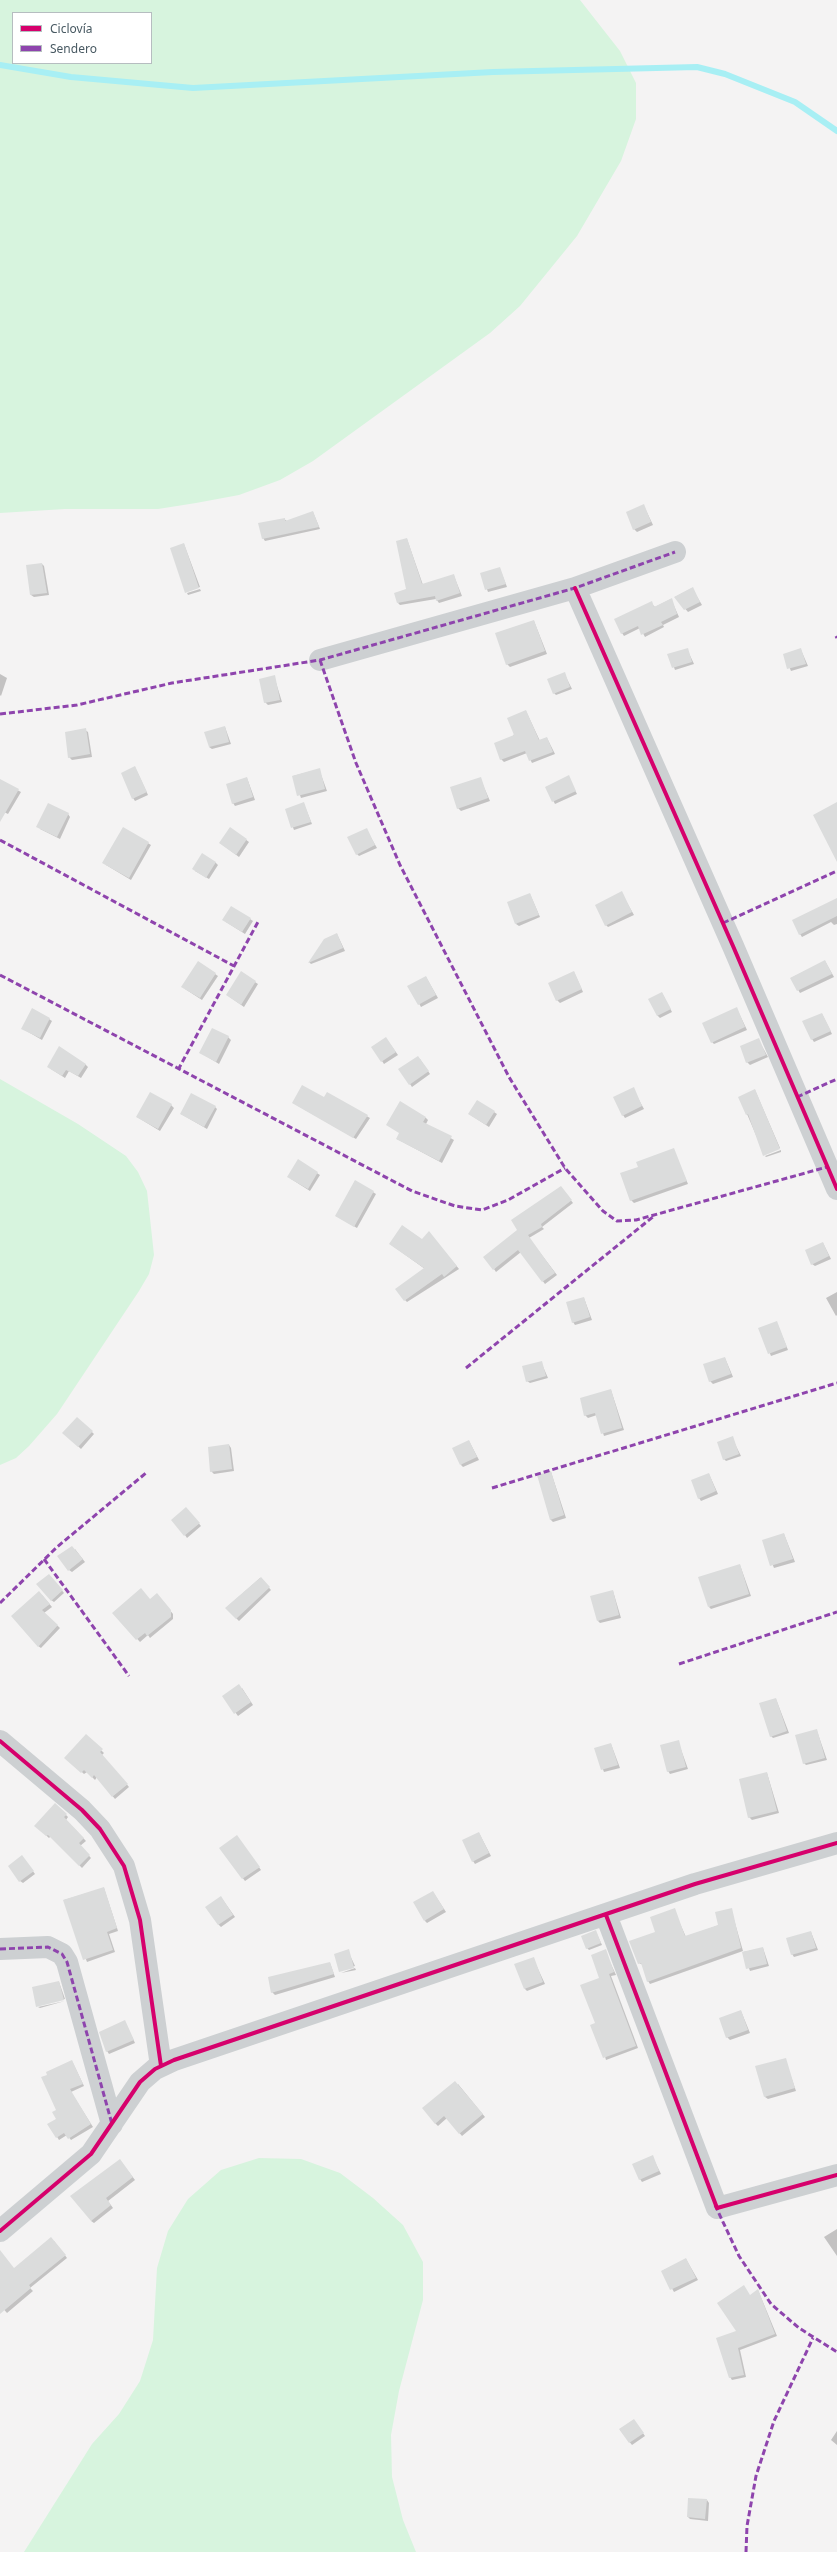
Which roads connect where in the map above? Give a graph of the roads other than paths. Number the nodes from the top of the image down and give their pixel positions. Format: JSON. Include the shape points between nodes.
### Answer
{"nodes":[{"id":1,"x":675,"y":552,"type":"dead end"},
{"id":2,"x":575,"y":588,"type":"junction"},
{"id":3,"x":320,"y":660,"type":"dead end"},
{"id":4,"x":837,"y":1189,"type":"edge"},
{"id":5,"x":0,"y":1741,"type":"edge"},
{"id":6,"x":837,"y":1843,"type":"edge"},
{"id":7,"x":606,"y":1915,"type":"junction"},
{"id":8,"x":0,"y":1949,"type":"edge"},
{"id":9,"x":161,"y":2066,"type":"junction"},
{"id":10,"x":112,"y":2124,"type":"junction"},
{"id":11,"x":837,"y":2176,"type":"edge"},
{"id":12,"x":0,"y":2231,"type":"edge"}],
"edges":[{"from":1,"to":2,"type":"street"},
{"from":2,"to":3,"type":"street"},
{"from":2,"to":4,"type":"street"},
{"from":5,"to":9,"type":"street","via":[[82,1810],[100,1829],[124,1866],[140,1920]]},
{"from":6,"to":7,"type":"street","via":[[695,1884]]},
{"from":7,"to":9,"type":"street","via":[[240,2036]]},
{"from":7,"to":11,"type":"street","via":[[717,2208]]},
{"from":8,"to":10,"type":"street","via":[[48,1947],[62,1954],[67,1962]]},
{"from":9,"to":10,"type":"street","via":[[140,2082]]},
{"from":10,"to":12,"type":"street","via":[[91,2154]]}]}
